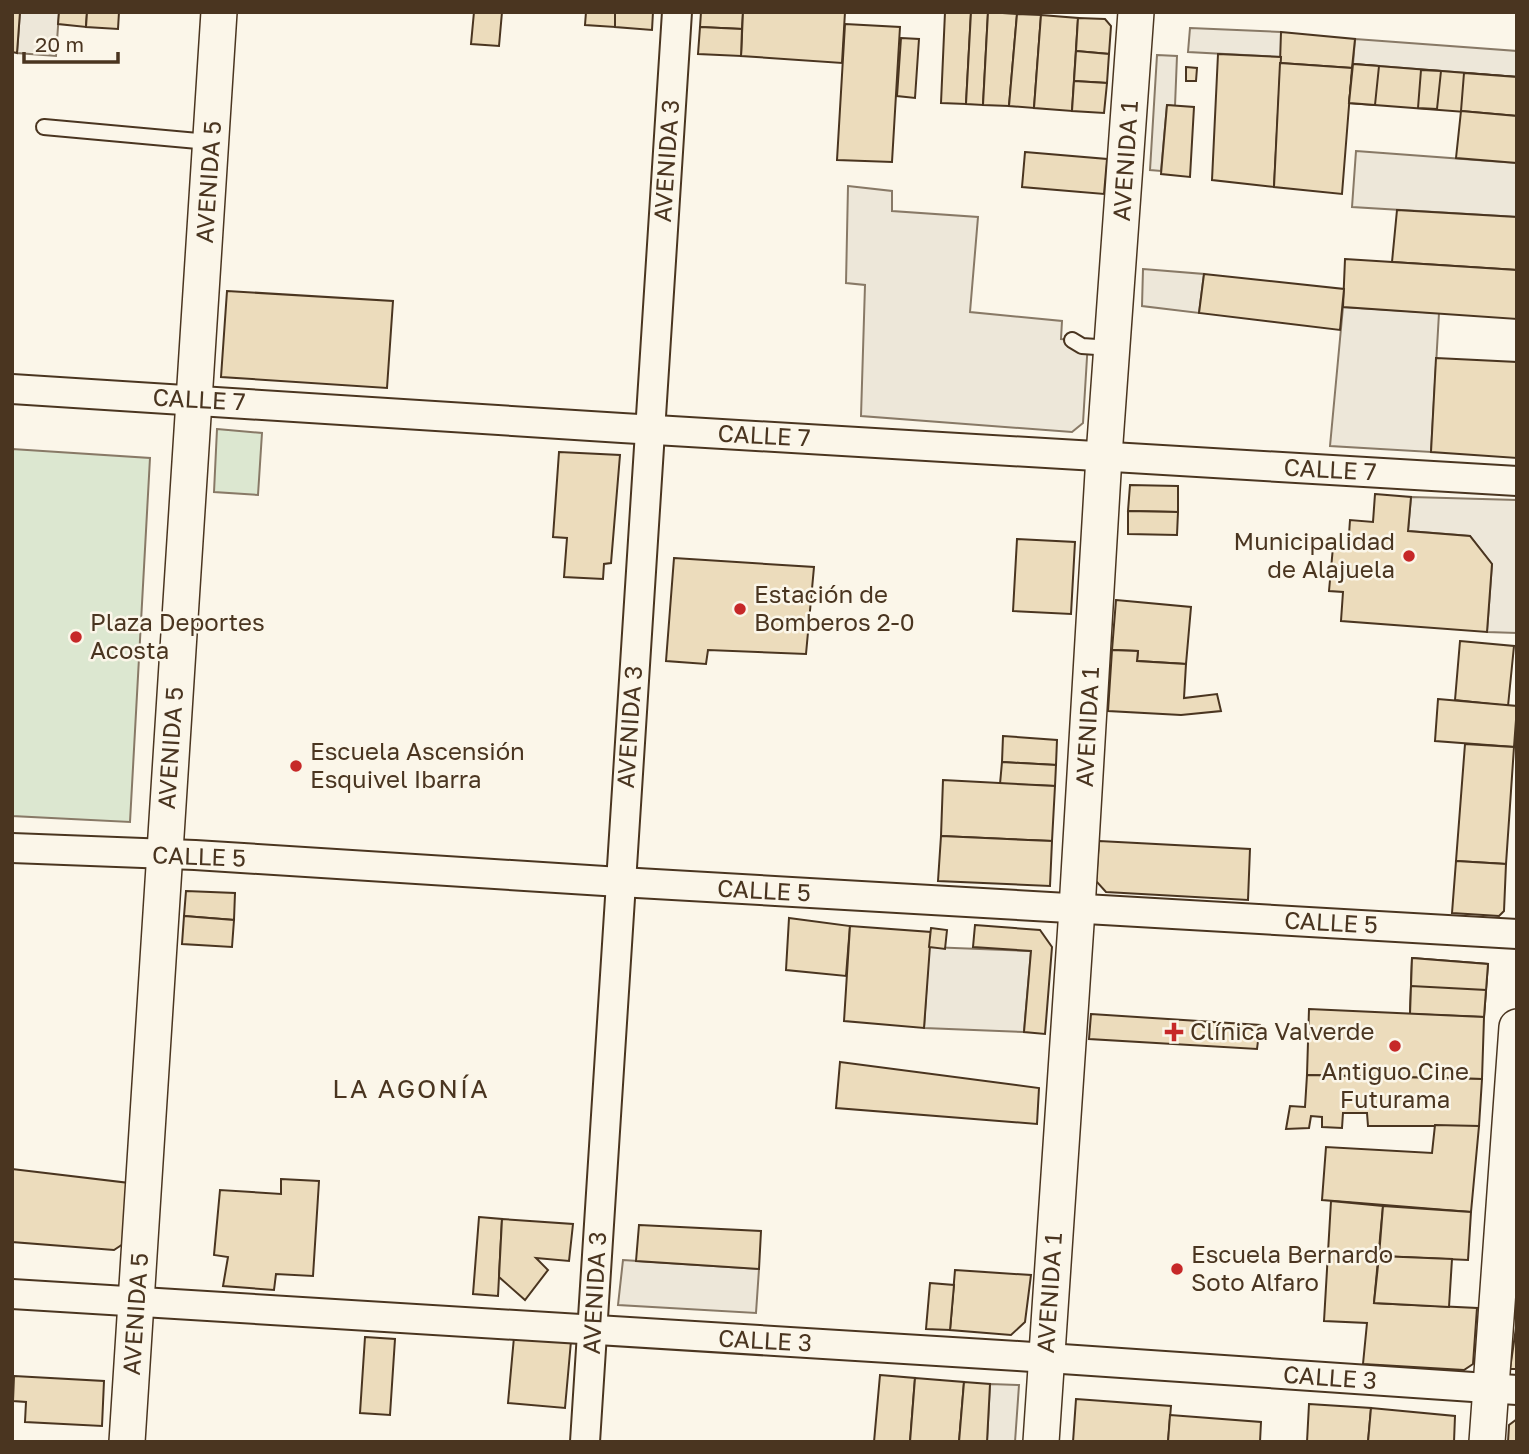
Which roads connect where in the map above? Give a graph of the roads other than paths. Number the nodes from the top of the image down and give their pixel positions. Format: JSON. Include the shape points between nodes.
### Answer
{"nodes":[{"id":1,"x":219,"y":12,"type":"edge"},
{"id":2,"x":677,"y":12,"type":"edge"},
{"id":3,"x":1136,"y":12,"type":"edge"},
{"id":4,"x":44,"y":127,"type":"dead end"},
{"id":5,"x":211,"y":142,"type":"junction"},
{"id":6,"x":1072,"y":340,"type":"dead end"},
{"id":7,"x":1113,"y":348,"type":"junction"},
{"id":8,"x":12,"y":389,"type":"edge"},
{"id":9,"x":195,"y":400,"type":"junction"},
{"id":10,"x":649,"y":430,"type":"junction"},
{"id":11,"x":1104,"y":456,"type":"junction"},
{"id":12,"x":1517,"y":481,"type":"edge"},
{"id":13,"x":12,"y":848,"type":"edge"},
{"id":14,"x":164,"y":854,"type":"junction"},
{"id":15,"x":620,"y":882,"type":"junction"},
{"id":16,"x":1077,"y":909,"type":"junction"},
{"id":17,"x":1517,"y":934,"type":"edge"},
{"id":18,"x":1517,"y":1027,"type":"edge"},
{"id":19,"x":12,"y":1294,"type":"edge"},
{"id":20,"x":137,"y":1302,"type":"junction"},
{"id":21,"x":593,"y":1331,"type":"junction"},
{"id":22,"x":1045,"y":1359,"type":"junction"},
{"id":23,"x":1504,"y":1389,"type":"edge"},
{"id":24,"x":127,"y":1442,"type":"edge"},
{"id":25,"x":585,"y":1442,"type":"edge"},
{"id":26,"x":1041,"y":1442,"type":"edge"},
{"id":27,"x":1487,"y":1442,"type":"edge"}],
"edges":[{"from":1,"to":5,"type":"street","name":"AVENIDA 5"},
{"from":2,"to":10,"type":"street","name":"AVENIDA 3"},
{"from":3,"to":7,"type":"street","name":"AVENIDA 1"},
{"from":4,"to":5,"type":"lane"},
{"from":5,"to":9,"type":"street","name":"AVENIDA 5"},
{"from":6,"to":7,"type":"lane","via":[[1082,346]]},
{"from":7,"to":11,"type":"street","name":"AVENIDA 1"},
{"from":8,"to":9,"type":"street","name":"CALLE 7"},
{"from":9,"to":10,"type":"street","name":"CALLE 7"},
{"from":9,"to":14,"type":"street","name":"AVENIDA 5"},
{"from":10,"to":11,"type":"street","name":"CALLE 7"},
{"from":10,"to":15,"type":"street","name":"AVENIDA 3"},
{"from":11,"to":12,"type":"street","name":"CALLE 7"},
{"from":11,"to":16,"type":"street","name":"AVENIDA 1"},
{"from":13,"to":14,"type":"street","name":"CALLE 5"},
{"from":14,"to":15,"type":"street","name":"CALLE 5"},
{"from":14,"to":20,"type":"street","name":"AVENIDA 5"},
{"from":15,"to":16,"type":"street","name":"CALLE 5"},
{"from":15,"to":21,"type":"street","name":"AVENIDA 3"},
{"from":16,"to":17,"type":"street","name":"CALLE 5"},
{"from":16,"to":22,"type":"street","name":"AVENIDA 1"},
{"from":18,"to":23,"type":"street"},
{"from":19,"to":20,"type":"street","name":"CALLE 3"},
{"from":20,"to":21,"type":"street","name":"CALLE 3"},
{"from":20,"to":24,"type":"street","name":"AVENIDA 5"},
{"from":21,"to":22,"type":"street","name":"CALLE 3"},
{"from":21,"to":25,"type":"street","name":"AVENIDA 3"},
{"from":22,"to":23,"type":"street","name":"CALLE 3"},
{"from":22,"to":26,"type":"street","name":"AVENIDA 1"},
{"from":23,"to":27,"type":"street"}]}
